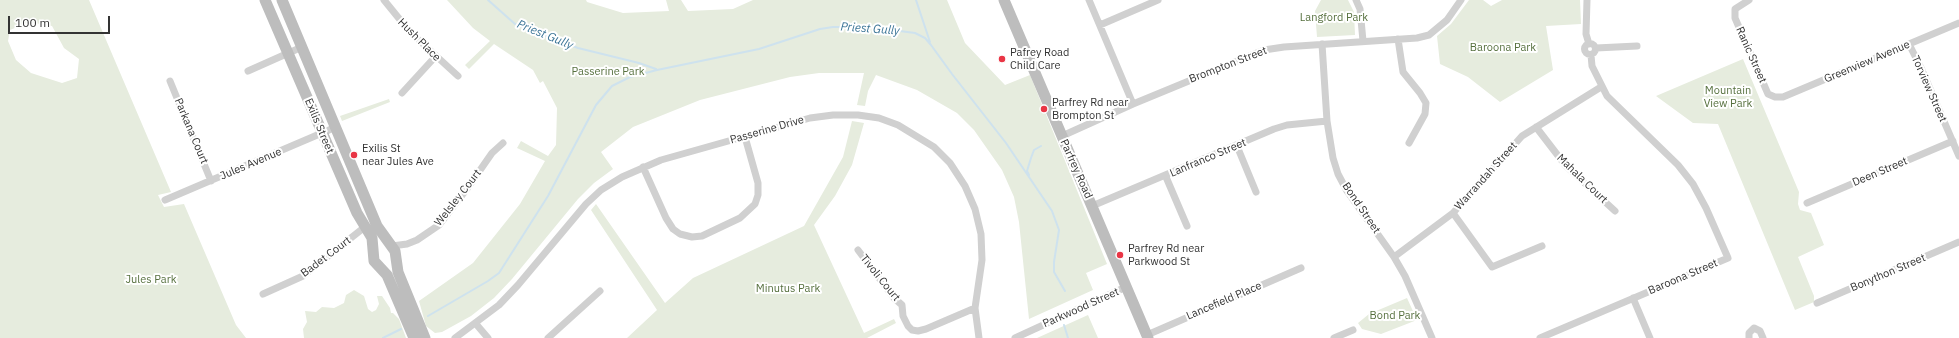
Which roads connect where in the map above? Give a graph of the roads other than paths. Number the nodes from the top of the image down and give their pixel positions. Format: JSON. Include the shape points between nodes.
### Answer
{"nodes":[{"id":1,"x":265,"y":0,"type":"edge"},
{"id":2,"x":282,"y":0,"type":"edge"},
{"id":3,"x":384,"y":0,"type":"edge"},
{"id":4,"x":1004,"y":0,"type":"edge"},
{"id":5,"x":1090,"y":0,"type":"edge"},
{"id":6,"x":1158,"y":0,"type":"edge"},
{"id":7,"x":1356,"y":0,"type":"edge"},
{"id":8,"x":1461,"y":0,"type":"edge"},
{"id":9,"x":1587,"y":0,"type":"edge"},
{"id":10,"x":1749,"y":0,"type":"edge"},
{"id":11,"x":1959,"y":22,"type":"edge"},
{"id":12,"x":1100,"y":25,"type":"junction"},
{"id":13,"x":1398,"y":39,"type":"junction"},
{"id":14,"x":1363,"y":41,"type":"junction"},
{"id":15,"x":1322,"y":44,"type":"junction"},
{"id":16,"x":1908,"y":44,"type":"junction"},
{"id":17,"x":1592,"y":46,"type":"junction"},
{"id":18,"x":1637,"y":46,"type":"dead end"},
{"id":19,"x":302,"y":47,"type":"junction"},
{"id":20,"x":288,"y":53,"type":"junction"},
{"id":21,"x":435,"y":57,"type":"junction"},
{"id":22,"x":248,"y":71,"type":"dead end"},
{"id":23,"x":458,"y":76,"type":"dead end"},
{"id":24,"x":170,"y":81,"type":"dead end"},
{"id":25,"x":1601,"y":87,"type":"junction"},
{"id":26,"x":402,"y":93,"type":"dead end"},
{"id":27,"x":1775,"y":97,"type":"joint"},
{"id":28,"x":1133,"y":104,"type":"junction"},
{"id":29,"x":1327,"y":121,"type":"junction"},
{"id":30,"x":336,"y":127,"type":"junction"},
{"id":31,"x":1536,"y":127,"type":"junction"},
{"id":32,"x":322,"y":133,"type":"junction"},
{"id":33,"x":745,"y":136,"type":"junction"},
{"id":34,"x":1062,"y":136,"type":"junction"},
{"id":35,"x":1952,"y":141,"type":"junction"},
{"id":36,"x":504,"y":143,"type":"dead end"},
{"id":37,"x":1409,"y":143,"type":"dead end"},
{"id":38,"x":1236,"y":146,"type":"junction"},
{"id":39,"x":1959,"y":156,"type":"edge"},
{"id":40,"x":643,"y":167,"type":"junction"},
{"id":41,"x":1166,"y":177,"type":"junction"},
{"id":42,"x":211,"y":181,"type":"junction"},
{"id":43,"x":1256,"y":192,"type":"dead end"},
{"id":44,"x":165,"y":200,"type":"dead end"},
{"id":45,"x":1807,"y":203,"type":"dead end"},
{"id":46,"x":1092,"y":206,"type":"junction"},
{"id":47,"x":1615,"y":211,"type":"dead end"},
{"id":48,"x":1453,"y":213,"type":"junction"},
{"id":49,"x":366,"y":226,"type":"junction"},
{"id":50,"x":1186,"y":226,"type":"dead end"},
{"id":51,"x":1959,"y":242,"type":"edge"},
{"id":52,"x":1542,"y":246,"type":"dead end"},
{"id":53,"x":374,"y":250,"type":"junction"},
{"id":54,"x":858,"y":250,"type":"dead end"},
{"id":55,"x":393,"y":251,"type":"junction"},
{"id":56,"x":1394,"y":257,"type":"junction"},
{"id":57,"x":380,"y":266,"type":"junction"},
{"id":58,"x":1301,"y":268,"type":"dead end"},
{"id":59,"x":1126,"y":287,"type":"junction"},
{"id":60,"x":600,"y":291,"type":"dead end"},
{"id":61,"x":262,"y":294,"type":"dead end"},
{"id":62,"x":1633,"y":298,"type":"junction"},
{"id":63,"x":1817,"y":303,"type":"dead end"},
{"id":64,"x":975,"y":308,"type":"junction"},
{"id":65,"x":476,"y":324,"type":"junction"},
{"id":66,"x":1353,"y":330,"type":"dead end"},
{"id":67,"x":1148,"y":336,"type":"edge"},
{"id":68,"x":457,"y":337,"type":"edge"},
{"id":69,"x":414,"y":338,"type":"edge"},
{"id":70,"x":425,"y":338,"type":"edge"},
{"id":71,"x":451,"y":338,"type":"edge"},
{"id":72,"x":488,"y":338,"type":"edge"},
{"id":73,"x":548,"y":338,"type":"edge"},
{"id":74,"x":979,"y":338,"type":"edge"},
{"id":75,"x":1015,"y":338,"type":"edge"},
{"id":76,"x":1334,"y":338,"type":"edge"},
{"id":77,"x":1432,"y":338,"type":"edge"},
{"id":78,"x":1540,"y":338,"type":"edge"},
{"id":79,"x":1650,"y":338,"type":"edge"},
{"id":80,"x":1749,"y":338,"type":"edge"},
{"id":81,"x":1763,"y":338,"type":"edge"}],
"edges":[{"from":1,"to":20,"type":"street","name":"Exilis Street"},
{"from":2,"to":19,"type":"street","name":"Exilis Street"},
{"from":3,"to":21,"type":"street","name":"Hush Place","via":[[401,22]]},
{"from":4,"to":34,"type":"street","name":"Parfrey Road"},
{"from":5,"to":12,"type":"street"},
{"from":6,"to":12,"type":"street"},
{"from":7,"to":14,"type":"street","via":[[1360,9]]},
{"from":8,"to":13,"type":"street","name":"Brompton Street","via":[[1447,20],[1429,35]]},
{"from":9,"to":17,"type":"street","name":"Baroona Street","via":[[1586,34]]},
{"from":10,"to":27,"type":"street","name":"Ranic Street","via":[[1735,9],[1734,18],[1768,94]]},
{"from":11,"to":16,"type":"street","name":"Greenview Avenue"},
{"from":12,"to":28,"type":"street"},
{"from":13,"to":14,"type":"street","name":"Brompton Street"},
{"from":13,"to":37,"type":"street","via":[[1403,72],[1426,103],[1425,114]]},
{"from":14,"to":15,"type":"street","name":"Brompton Street"},
{"from":15,"to":28,"type":"street","name":"Brompton Street","via":[[1264,50]]},
{"from":15,"to":29,"type":"street","name":"Bond Street"},
{"from":16,"to":27,"type":"street","name":"Greenview Avenue","via":[[1783,97]]},
{"from":16,"to":35,"type":"street","name":"Torview Street"},
{"from":17,"to":18,"type":"street"},
{"from":17,"to":25,"type":"street","name":"Baroona Street","via":[[1586,46],[1585,51],[1591,55],[1592,66]]},
{"from":19,"to":20,"type":"street"},
{"from":19,"to":30,"type":"street","name":"Exilis Street"},
{"from":20,"to":22,"type":"street"},
{"from":20,"to":32,"type":"street","name":"Exilis Street"},
{"from":21,"to":23,"type":"street","name":"Hush Place"},
{"from":21,"to":26,"type":"street"},
{"from":24,"to":42,"type":"street","name":"Parkana Court"},
{"from":25,"to":31,"type":"street","name":"Warrandah Street"},
{"from":25,"to":62,"type":"street","name":"Baroona Street","via":[[1616,106],[1678,165],[1693,184],[1728,258]]},
{"from":28,"to":34,"type":"street","name":"Brompton Street"},
{"from":29,"to":38,"type":"street","name":"Lanfranco Street","via":[[1287,125]]},
{"from":29,"to":56,"type":"street","name":"Bond Street","via":[[1333,158],[1347,191]]},
{"from":30,"to":32,"type":"street","name":"Jules Avenue"},
{"from":30,"to":55,"type":"street","name":"Exilis Street","via":[[377,226]]},
{"from":31,"to":47,"type":"street","name":"Mahala Court","via":[[1566,166]]},
{"from":31,"to":48,"type":"street","name":"Warrandah Street","via":[[1510,148]]},
{"from":32,"to":42,"type":"street","name":"Jules Avenue"},
{"from":32,"to":49,"type":"street","name":"Exilis Street","via":[[357,213]]},
{"from":33,"to":40,"type":"street","name":"Passerine Drive"},
{"from":33,"to":40,"type":"street","via":[[758,183],[756,200],[740,218],[702,236],[692,237],[673,229]]},
{"from":33,"to":64,"type":"street","name":"Passerine Drive","via":[[810,118],[833,114],[858,115],[879,118],[898,125],[934,147],[958,175],[975,209],[981,234],[982,260]]},
{"from":34,"to":46,"type":"street","name":"Parfrey Road"},
{"from":35,"to":39,"type":"street","name":"Torview Street"},
{"from":35,"to":45,"type":"street","name":"Deen Street"},
{"from":36,"to":55,"type":"street","name":"Welsley Court","via":[[492,153],[439,225]]},
{"from":38,"to":41,"type":"street","name":"Lanfranco Street"},
{"from":38,"to":43,"type":"street"},
{"from":40,"to":65,"type":"street","name":"Passerine Drive","via":[[601,190],[586,204],[518,285]]},
{"from":41,"to":46,"type":"street","name":"Lanfranco Street"},
{"from":41,"to":50,"type":"street"},
{"from":42,"to":44,"type":"street","name":"Jules Avenue"},
{"from":46,"to":59,"type":"street","name":"Parfrey Road"},
{"from":48,"to":52,"type":"street","via":[[1492,268]]},
{"from":48,"to":56,"type":"street","name":"Warrandah Street"},
{"from":49,"to":53,"type":"street","name":"Exilis Street"},
{"from":49,"to":61,"type":"street","name":"Badet Court","via":[[303,276]]},
{"from":51,"to":63,"type":"street","name":"Bonython Street"},
{"from":53,"to":55,"type":"street","via":[[383,244]]},
{"from":53,"to":57,"type":"street","name":"Exilis Street","via":[[374,261]]},
{"from":54,"to":64,"type":"street","name":"Tivoli Court","via":[[902,305],[903,316],[912,330],[918,331]]},
{"from":55,"to":57,"type":"street","via":[[387,267]]},
{"from":55,"to":70,"type":"street","name":"Exilis Street","via":[[398,272]]},
{"from":56,"to":77,"type":"street","name":"Bond Street"},
{"from":57,"to":69,"type":"street","name":"Exilis Street","via":[[387,275]]},
{"from":58,"to":67,"type":"street","name":"Lancefield Place"},
{"from":59,"to":67,"type":"street","name":"Parfrey Road"},
{"from":59,"to":75,"type":"street","name":"Parkwood Street"},
{"from":60,"to":73,"type":"street"},
{"from":62,"to":78,"type":"street","name":"Baroona Street"},
{"from":62,"to":79,"type":"street"},
{"from":64,"to":74,"type":"street","name":"Passerine Drive"},
{"from":65,"to":68,"type":"street","name":"Passerine Drive"},
{"from":65,"to":72,"type":"street"},
{"from":66,"to":76,"type":"street"},
{"from":68,"to":71,"type":"street","name":"Passerine Drive"},
{"from":80,"to":81,"type":"street","via":[[1749,332],[1754,328],[1760,331]]}]}
